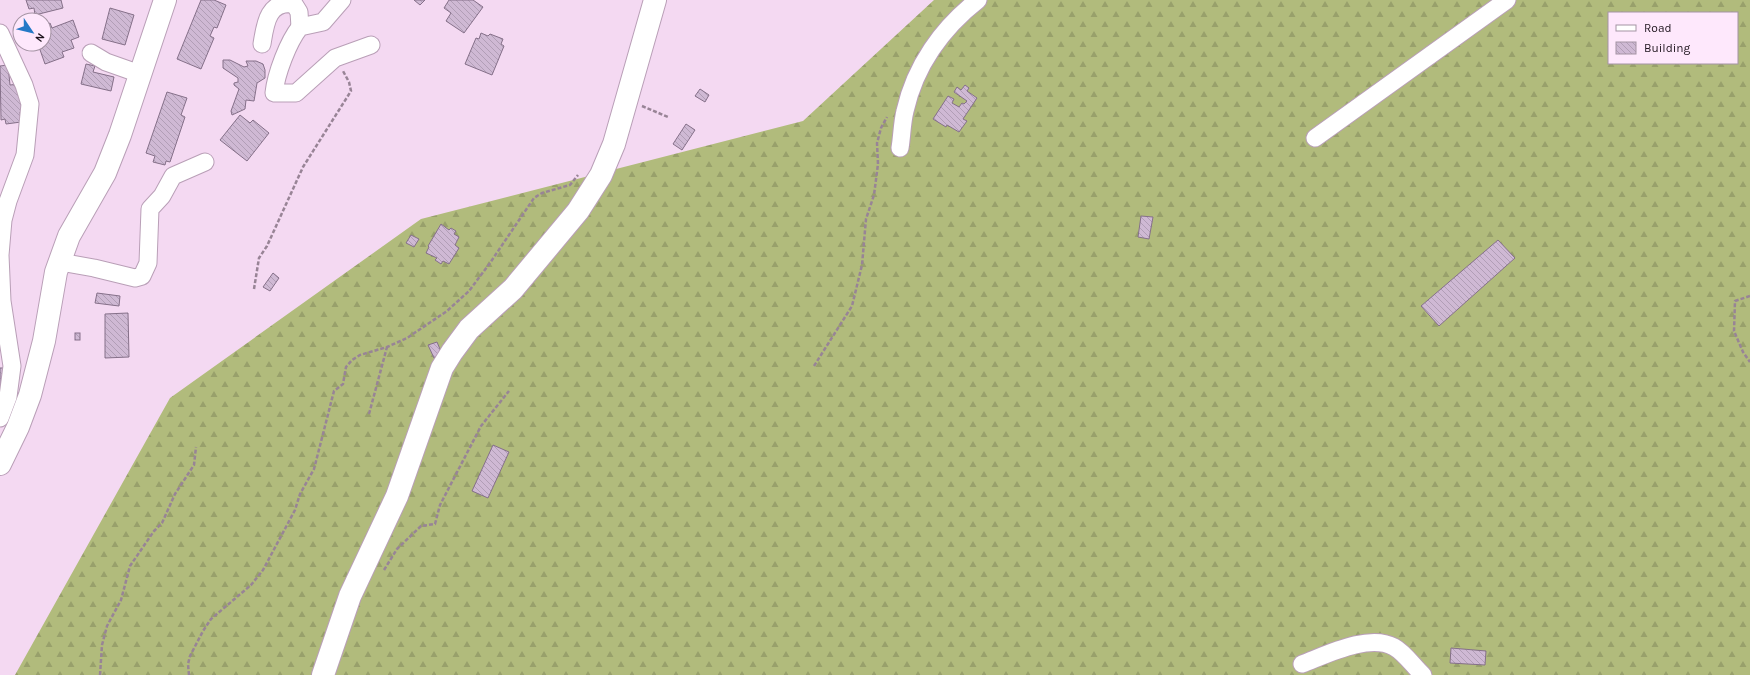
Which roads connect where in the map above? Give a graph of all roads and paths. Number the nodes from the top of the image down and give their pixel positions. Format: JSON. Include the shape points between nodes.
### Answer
{"nodes":[{"id":1,"x":165,"y":0,"type":"edge"},
{"id":2,"x":342,"y":0,"type":"edge"},
{"id":3,"x":655,"y":0,"type":"edge"},
{"id":4,"x":978,"y":0,"type":"edge"},
{"id":5,"x":1506,"y":0,"type":"edge"},
{"id":6,"x":300,"y":27,"type":"junction"},
{"id":7,"x":0,"y":33,"type":"edge"},
{"id":8,"x":262,"y":44,"type":"dead end"},
{"id":9,"x":371,"y":45,"type":"dead end"},
{"id":10,"x":91,"y":53,"type":"dead end"},
{"id":11,"x":336,"y":58,"type":"junction"},
{"id":12,"x":140,"y":74,"type":"junction"},
{"id":13,"x":628,"y":97,"type":"junction"},
{"id":14,"x":889,"y":115,"type":"dead end"},
{"id":15,"x":668,"y":117,"type":"dead end"},
{"id":16,"x":1315,"y":138,"type":"dead end"},
{"id":17,"x":900,"y":148,"type":"dead end"},
{"id":18,"x":205,"y":162,"type":"dead end"},
{"id":19,"x":578,"y":174,"type":"dead end"},
{"id":20,"x":60,"y":262,"type":"junction"},
{"id":21,"x":254,"y":289,"type":"dead end"},
{"id":22,"x":1750,"y":296,"type":"edge"},
{"id":23,"x":387,"y":347,"type":"junction"},
{"id":24,"x":1750,"y":362,"type":"edge"},
{"id":25,"x":814,"y":366,"type":"dead end"},
{"id":26,"x":509,"y":391,"type":"dead end"},
{"id":27,"x":369,"y":414,"type":"dead end"},
{"id":28,"x":0,"y":418,"type":"edge"},
{"id":29,"x":196,"y":447,"type":"dead end"},
{"id":30,"x":0,"y":464,"type":"edge"},
{"id":31,"x":381,"y":575,"type":"dead end"},
{"id":32,"x":1302,"y":664,"type":"dead end"},
{"id":33,"x":100,"y":675,"type":"edge"},
{"id":34,"x":189,"y":675,"type":"edge"},
{"id":35,"x":324,"y":675,"type":"edge"},
{"id":36,"x":1423,"y":675,"type":"edge"}],
"edges":[{"from":1,"to":12,"type":"street"},
{"from":2,"to":6,"type":"street","via":[[323,22]]},
{"from":3,"to":13,"type":"street"},
{"from":4,"to":17,"type":"street","via":[[958,15],[935,43],[918,72],[905,111]]},
{"from":5,"to":16,"type":"street"},
{"from":6,"to":8,"type":"street","via":[[299,12],[294,4],[287,1],[277,3],[267,16]]},
{"from":6,"to":11,"type":"street","via":[[291,39],[275,84],[268,96],[296,93]]},
{"from":7,"to":28,"type":"street","via":[[30,104],[25,155],[3,220],[0,255],[2,301],[12,366],[8,398]]},
{"from":9,"to":11,"type":"street"},
{"from":10,"to":12,"type":"street","via":[[106,62]]},
{"from":11,"to":21,"type":"path","via":[[351,91],[303,167],[259,258]]},
{"from":12,"to":20,"type":"street","via":[[105,173],[69,236]]},
{"from":13,"to":15,"type":"path"},
{"from":13,"to":35,"type":"street","via":[[614,144],[602,175],[592,192],[513,289],[469,329],[442,368],[397,496],[350,596]]},
{"from":14,"to":25,"type":"path","via":[[877,143],[878,164],[874,195],[866,219],[862,265],[852,306]]},
{"from":18,"to":20,"type":"street","via":[[173,176],[162,196],[150,209],[148,263],[142,276],[135,278]]},
{"from":19,"to":23,"type":"path","via":[[570,185],[534,198],[490,263],[458,301],[433,322]]},
{"from":20,"to":30,"type":"street","via":[[30,394]]},
{"from":22,"to":24,"type":"path","via":[[1735,301],[1734,331]]},
{"from":23,"to":27,"type":"path"},
{"from":23,"to":34,"type":"path","via":[[360,355],[346,367],[343,384],[334,391],[314,469],[300,494],[295,510],[263,570],[247,589],[211,619],[203,631],[190,656]]},
{"from":26,"to":31,"type":"path","via":[[481,426],[440,505],[435,524],[421,526],[407,539],[397,549]]},
{"from":29,"to":33,"type":"path","via":[[194,465],[175,494],[162,523],[154,530],[130,566],[121,600],[107,626],[102,645]]},
{"from":32,"to":36,"type":"street","via":[[1346,647],[1369,642],[1394,647]]}]}
